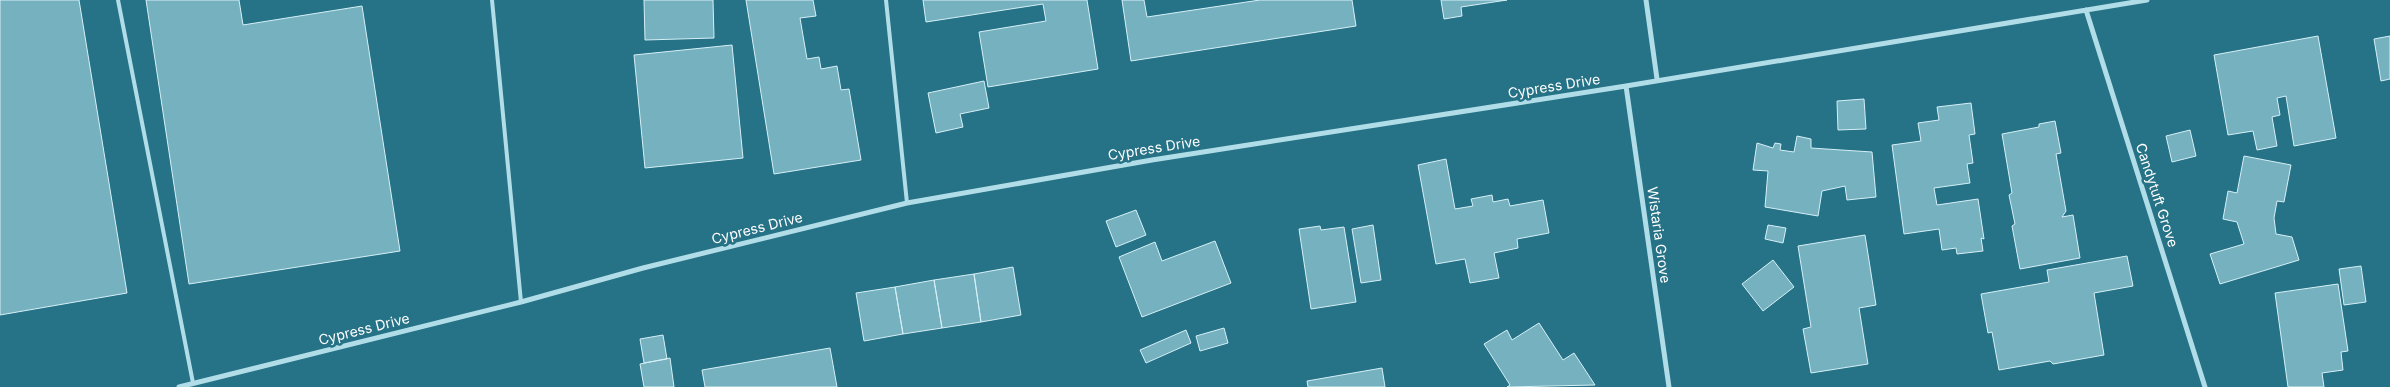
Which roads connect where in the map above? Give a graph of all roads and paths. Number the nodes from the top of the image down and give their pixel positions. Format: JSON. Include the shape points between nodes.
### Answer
{"nodes":[{"id":1,"x":118,"y":0,"type":"edge"},
{"id":2,"x":492,"y":0,"type":"edge"},
{"id":3,"x":886,"y":0,"type":"edge"},
{"id":4,"x":1646,"y":0,"type":"edge"},
{"id":5,"x":2147,"y":0,"type":"edge"},
{"id":6,"x":2086,"y":10,"type":"junction"},
{"id":7,"x":1657,"y":79,"type":"junction"},
{"id":8,"x":1626,"y":86,"type":"junction"},
{"id":9,"x":907,"y":203,"type":"junction"},
{"id":10,"x":521,"y":302,"type":"junction"},
{"id":11,"x":194,"y":384,"type":"junction"},
{"id":12,"x":179,"y":387,"type":"edge"},
{"id":13,"x":1669,"y":387,"type":"edge"},
{"id":14,"x":2205,"y":387,"type":"edge"}],
"edges":[{"from":1,"to":11,"type":"lane"},
{"from":2,"to":10,"type":"lane"},
{"from":3,"to":9,"type":"lane"},
{"from":4,"to":7,"type":"street"},
{"from":5,"to":6,"type":"street","name":"Cypress Drive"},
{"from":6,"to":7,"type":"street","name":"Cypress Drive"},
{"from":6,"to":14,"type":"street","name":"Candytuft Grove"},
{"from":7,"to":8,"type":"street","name":"Cypress Drive"},
{"from":8,"to":9,"type":"street","name":"Cypress Drive","via":[[1162,158]]},
{"from":8,"to":13,"type":"street","name":"Wistaria Grove"},
{"from":9,"to":10,"type":"street","name":"Cypress Drive"},
{"from":10,"to":11,"type":"street","name":"Cypress Drive"},
{"from":11,"to":12,"type":"street","name":"Cypress Drive"}]}
